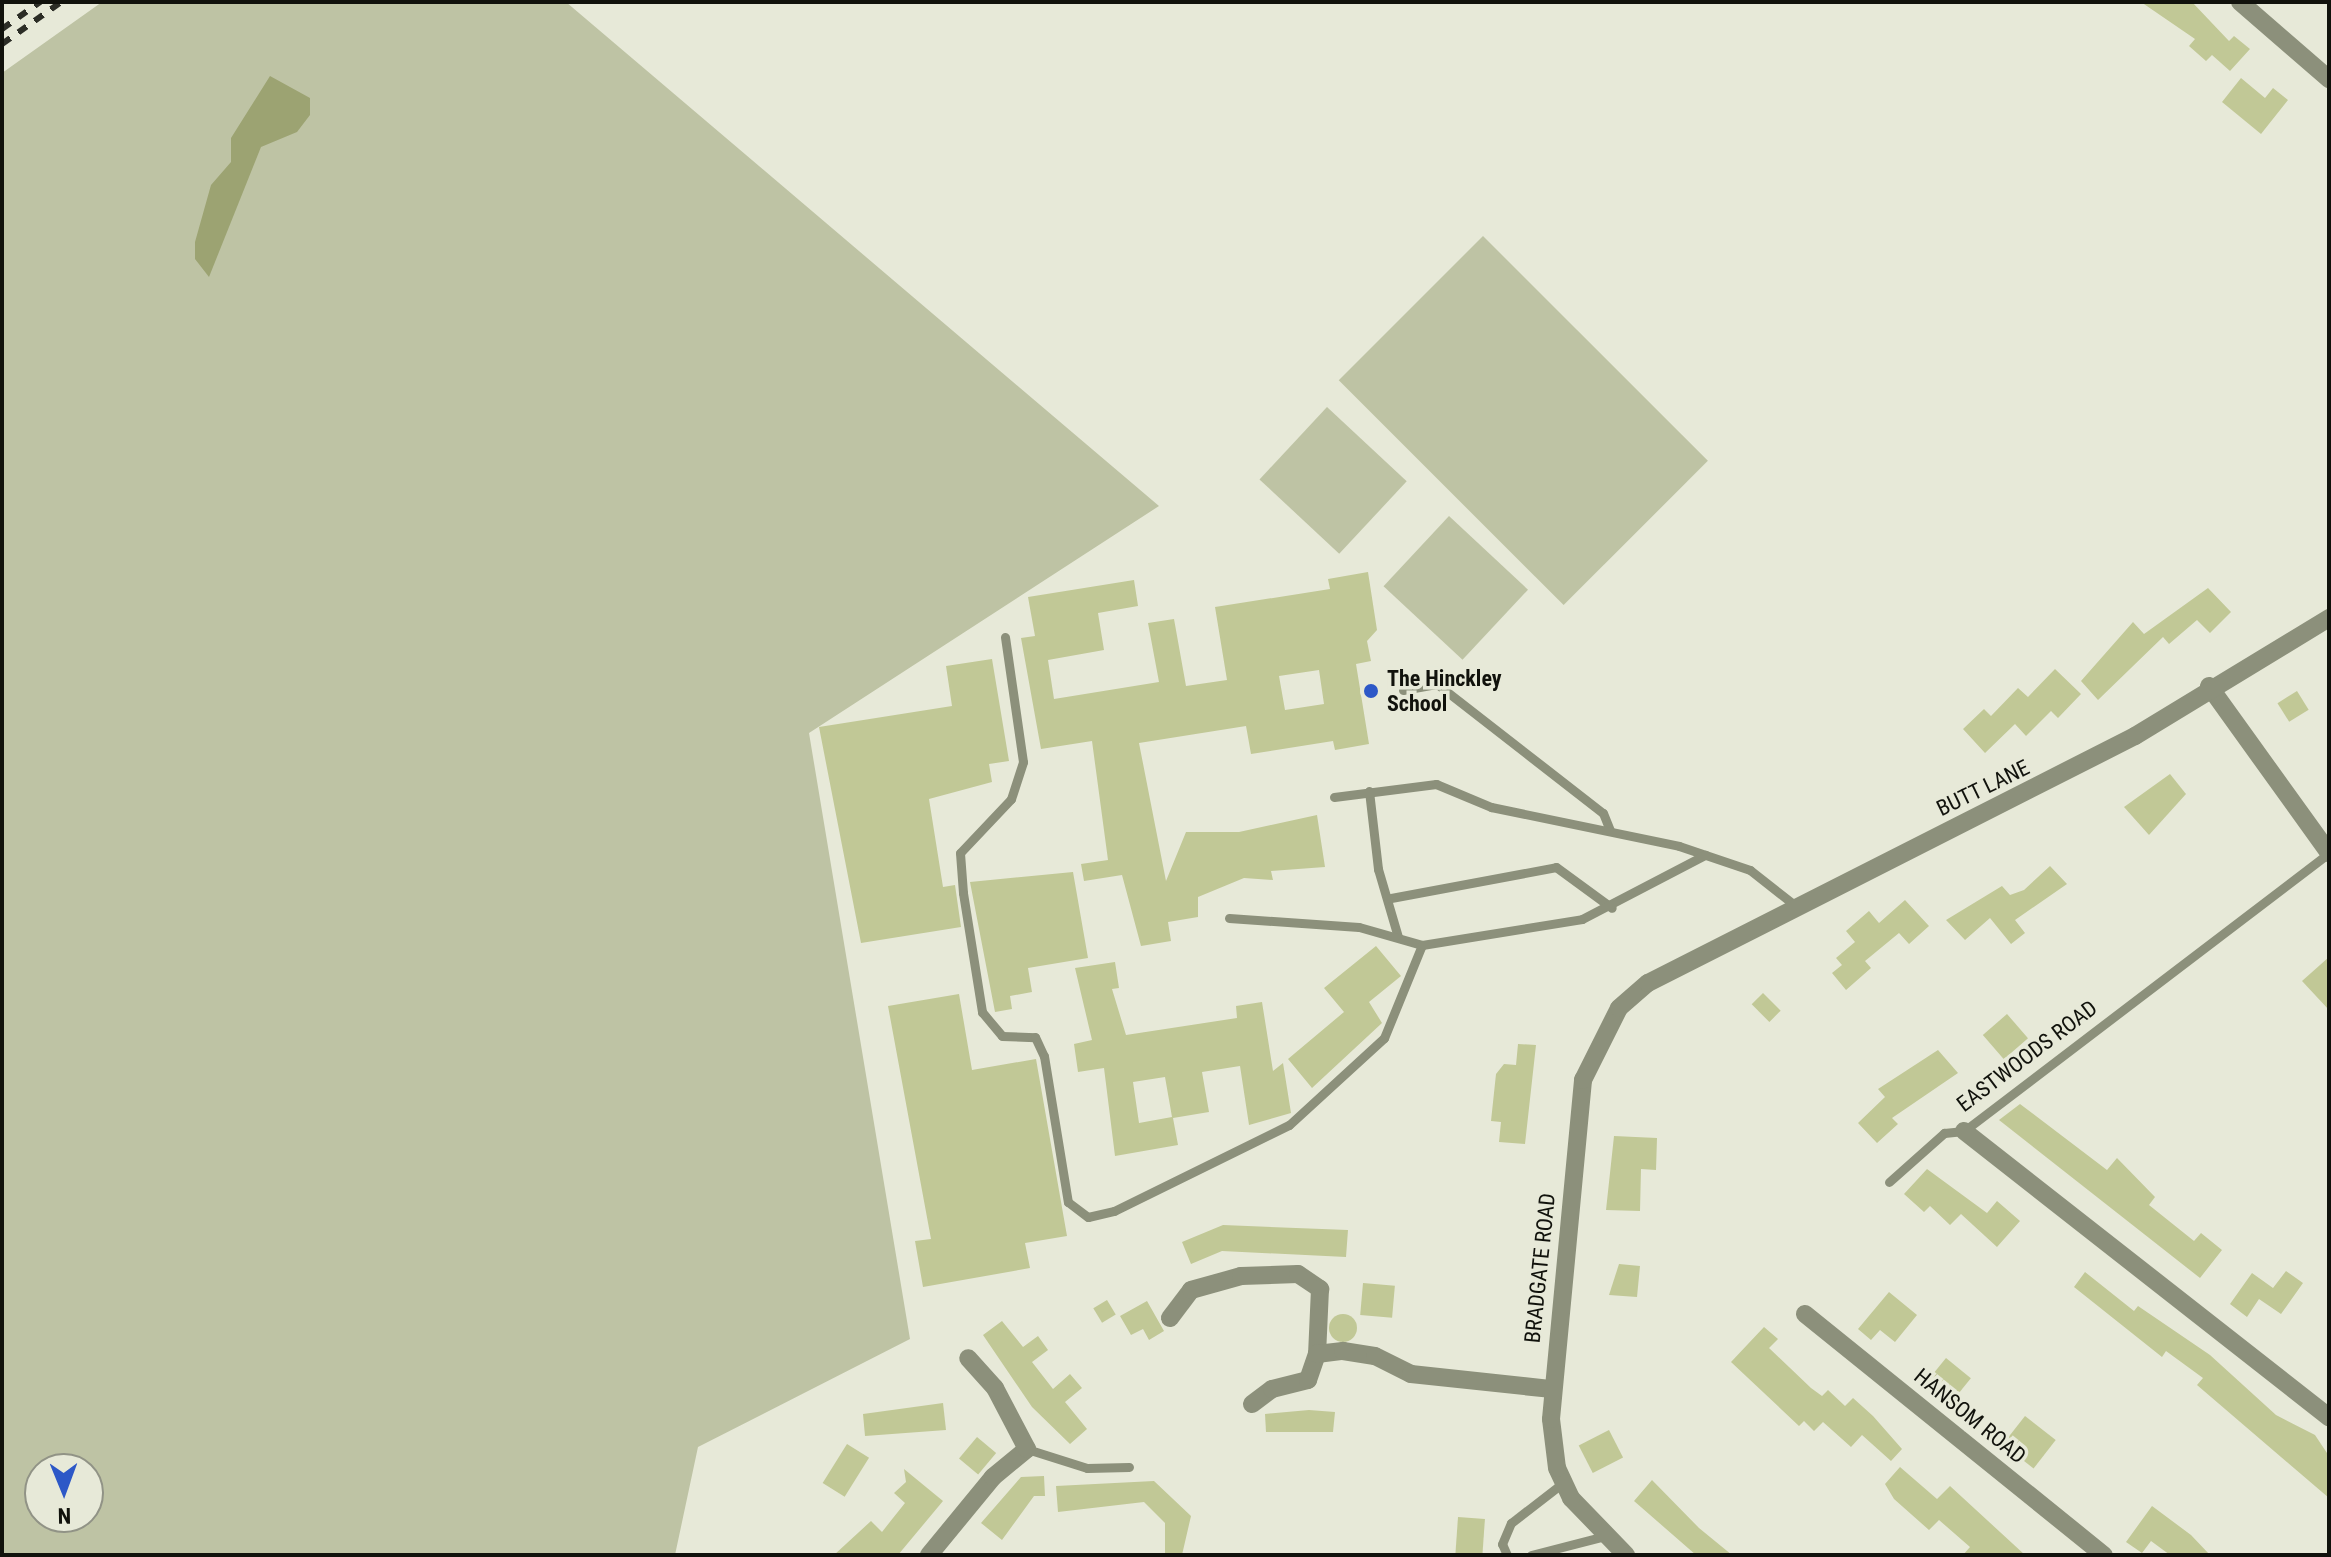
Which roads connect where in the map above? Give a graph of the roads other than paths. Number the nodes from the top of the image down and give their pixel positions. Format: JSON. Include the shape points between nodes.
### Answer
{"nodes":[{"id":1,"x":2240,"y":2,"type":"edge"},
{"id":2,"x":2329,"y":79,"type":"edge"},
{"id":3,"x":2329,"y":618,"type":"edge"},
{"id":4,"x":1005,"y":637,"type":"dead end"},
{"id":5,"x":2209,"y":686,"type":"junction"},
{"id":6,"x":1403,"y":690,"type":"dead end"},
{"id":7,"x":1369,"y":791,"type":"junction"},
{"id":8,"x":1334,"y":797,"type":"dead end"},
{"id":9,"x":1610,"y":830,"type":"junction"},
{"id":10,"x":2329,"y":853,"type":"edge"},
{"id":11,"x":1705,"y":855,"type":"junction"},
{"id":12,"x":1391,"y":898,"type":"junction"},
{"id":13,"x":1797,"y":907,"type":"junction"},
{"id":14,"x":1612,"y":908,"type":"junction"},
{"id":15,"x":1229,"y":918,"type":"dead end"},
{"id":16,"x":1398,"y":937,"type":"junction"},
{"id":17,"x":1422,"y":945,"type":"junction"},
{"id":18,"x":1648,"y":983,"type":"joint"},
{"id":19,"x":1964,"y":1131,"type":"junction"},
{"id":20,"x":1889,"y":1182,"type":"dead end"},
{"id":21,"x":1805,"y":1314,"type":"dead end"},
{"id":22,"x":1170,"y":1318,"type":"dead end"},
{"id":23,"x":1317,"y":1354,"type":"junction"},
{"id":24,"x":968,"y":1358,"type":"dead end"},
{"id":25,"x":1552,"y":1389,"type":"junction"},
{"id":26,"x":1252,"y":1404,"type":"dead end"},
{"id":27,"x":2329,"y":1417,"type":"edge"},
{"id":28,"x":1027,"y":1449,"type":"junction"},
{"id":29,"x":1129,"y":1467,"type":"dead end"},
{"id":30,"x":1564,"y":1482,"type":"junction"},
{"id":31,"x":1605,"y":1536,"type":"junction"},
{"id":32,"x":929,"y":1555,"type":"edge"},
{"id":33,"x":1507,"y":1555,"type":"edge"},
{"id":34,"x":1531,"y":1555,"type":"edge"},
{"id":35,"x":1626,"y":1555,"type":"edge"},
{"id":36,"x":2104,"y":1555,"type":"edge"}],
"edges":[{"from":1,"to":2,"type":"street"},
{"from":3,"to":5,"type":"street","name":"BUTT LANE"},
{"from":4,"to":17,"type":"lane","via":[[1023,762],[1011,799],[960,853],[963,893],[982,1012],[1002,1036],[1035,1037],[1044,1056],[1068,1202],[1088,1217],[1114,1211],[1289,1125],[1384,1038]]},
{"from":5,"to":10,"type":"street"},
{"from":5,"to":13,"type":"street","name":"BUTT LANE","via":[[2085,762]]},
{"from":6,"to":9,"type":"lane","via":[[1437,684],[1603,813]]},
{"from":7,"to":8,"type":"lane"},
{"from":7,"to":9,"type":"lane","via":[[1436,784],[1491,807]]},
{"from":7,"to":12,"type":"lane","via":[[1378,869]]},
{"from":9,"to":11,"type":"lane"},
{"from":10,"to":19,"type":"lane","name":"EASTWOODS ROAD"},
{"from":11,"to":13,"type":"lane","via":[[1750,870]]},
{"from":11,"to":14,"type":"lane"},
{"from":12,"to":14,"type":"lane","via":[[1556,867]]},
{"from":12,"to":16,"type":"lane"},
{"from":13,"to":18,"type":"street","name":"BUTT LANE"},
{"from":14,"to":17,"type":"lane","via":[[1559,925]]},
{"from":15,"to":16,"type":"lane"},
{"from":16,"to":17,"type":"lane"},
{"from":18,"to":25,"type":"street","name":"BRADGATE ROAD","via":[[1619,1008],[1583,1080]]},
{"from":19,"to":20,"type":"lane","via":[[1944,1133]]},
{"from":19,"to":27,"type":"street","name":"EASTWOODS ROAD"},
{"from":21,"to":36,"type":"street","name":"HANSOM ROAD"},
{"from":22,"to":23,"type":"street","via":[[1191,1290],[1241,1276],[1298,1274],[1320,1289]]},
{"from":23,"to":25,"type":"street","via":[[1375,1356],[1411,1374]]},
{"from":23,"to":26,"type":"street","via":[[1308,1380],[1272,1389]]},
{"from":24,"to":28,"type":"street","via":[[995,1388]]},
{"from":25,"to":30,"type":"street","name":"BRADGATE ROAD","via":[[1553,1448]]},
{"from":28,"to":29,"type":"lane","via":[[1087,1468]]},
{"from":28,"to":32,"type":"street","via":[[993,1477]]},
{"from":30,"to":31,"type":"street","name":"BRADGATE ROAD"},
{"from":30,"to":33,"type":"lane","via":[[1511,1523],[1502,1544]]},
{"from":31,"to":34,"type":"lane"},
{"from":31,"to":35,"type":"street","name":"BRADGATE ROAD"}]}
